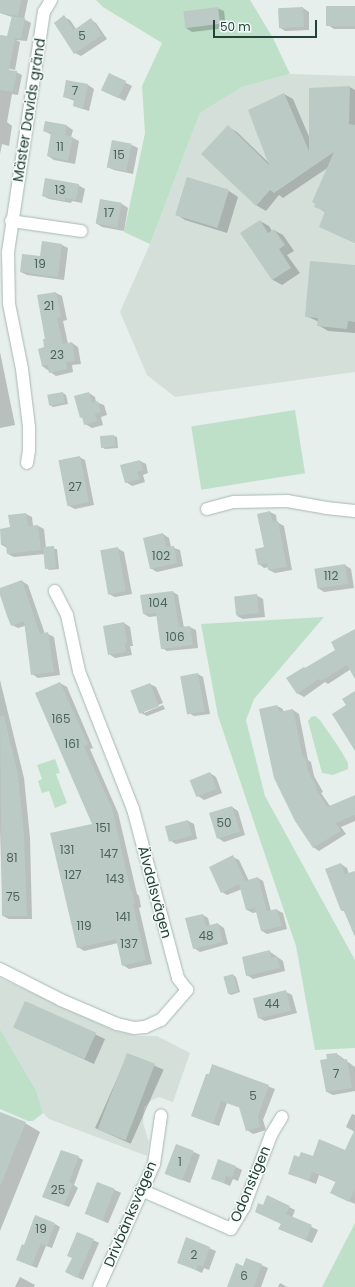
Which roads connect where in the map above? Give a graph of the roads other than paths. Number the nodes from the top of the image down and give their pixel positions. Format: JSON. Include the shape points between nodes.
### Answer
{"nodes":[{"id":1,"x":51,"y":0,"type":"edge"},
{"id":2,"x":11,"y":222,"type":"junction"},
{"id":3,"x":81,"y":231,"type":"dead end"},
{"id":4,"x":27,"y":463,"type":"dead end"},
{"id":5,"x":207,"y":509,"type":"dead end"},
{"id":6,"x":355,"y":511,"type":"edge"},
{"id":7,"x":55,"y":590,"type":"dead end"},
{"id":8,"x":0,"y":969,"type":"edge"},
{"id":9,"x":161,"y":1116,"type":"dead end"},
{"id":10,"x":282,"y":1117,"type":"dead end"},
{"id":11,"x":141,"y":1190,"type":"junction"},
{"id":12,"x":99,"y":1287,"type":"edge"}],
"edges":[{"from":1,"to":2,"type":"street","name":"Mäster Davids gränd","via":[[44,12]]},
{"from":2,"to":3,"type":"street"},
{"from":2,"to":4,"type":"street","name":"Mäster Davids gränd","via":[[8,252],[9,304],[22,369],[29,427]]},
{"from":5,"to":6,"type":"street","via":[[234,502],[287,501]]},
{"from":7,"to":8,"type":"street","name":"Älvdalsvägen","via":[[67,615],[79,671],[132,809],[178,978],[188,990],[161,1020],[145,1027],[134,1028],[117,1024],[61,1000]]},
{"from":9,"to":11,"type":"street","name":"Drivbänksvägen","via":[[154,1164]]},
{"from":10,"to":11,"type":"street","name":"Odonstigen","via":[[271,1135],[244,1208],[231,1228]]},
{"from":11,"to":12,"type":"street","name":"Drivbänksvägen"}]}
